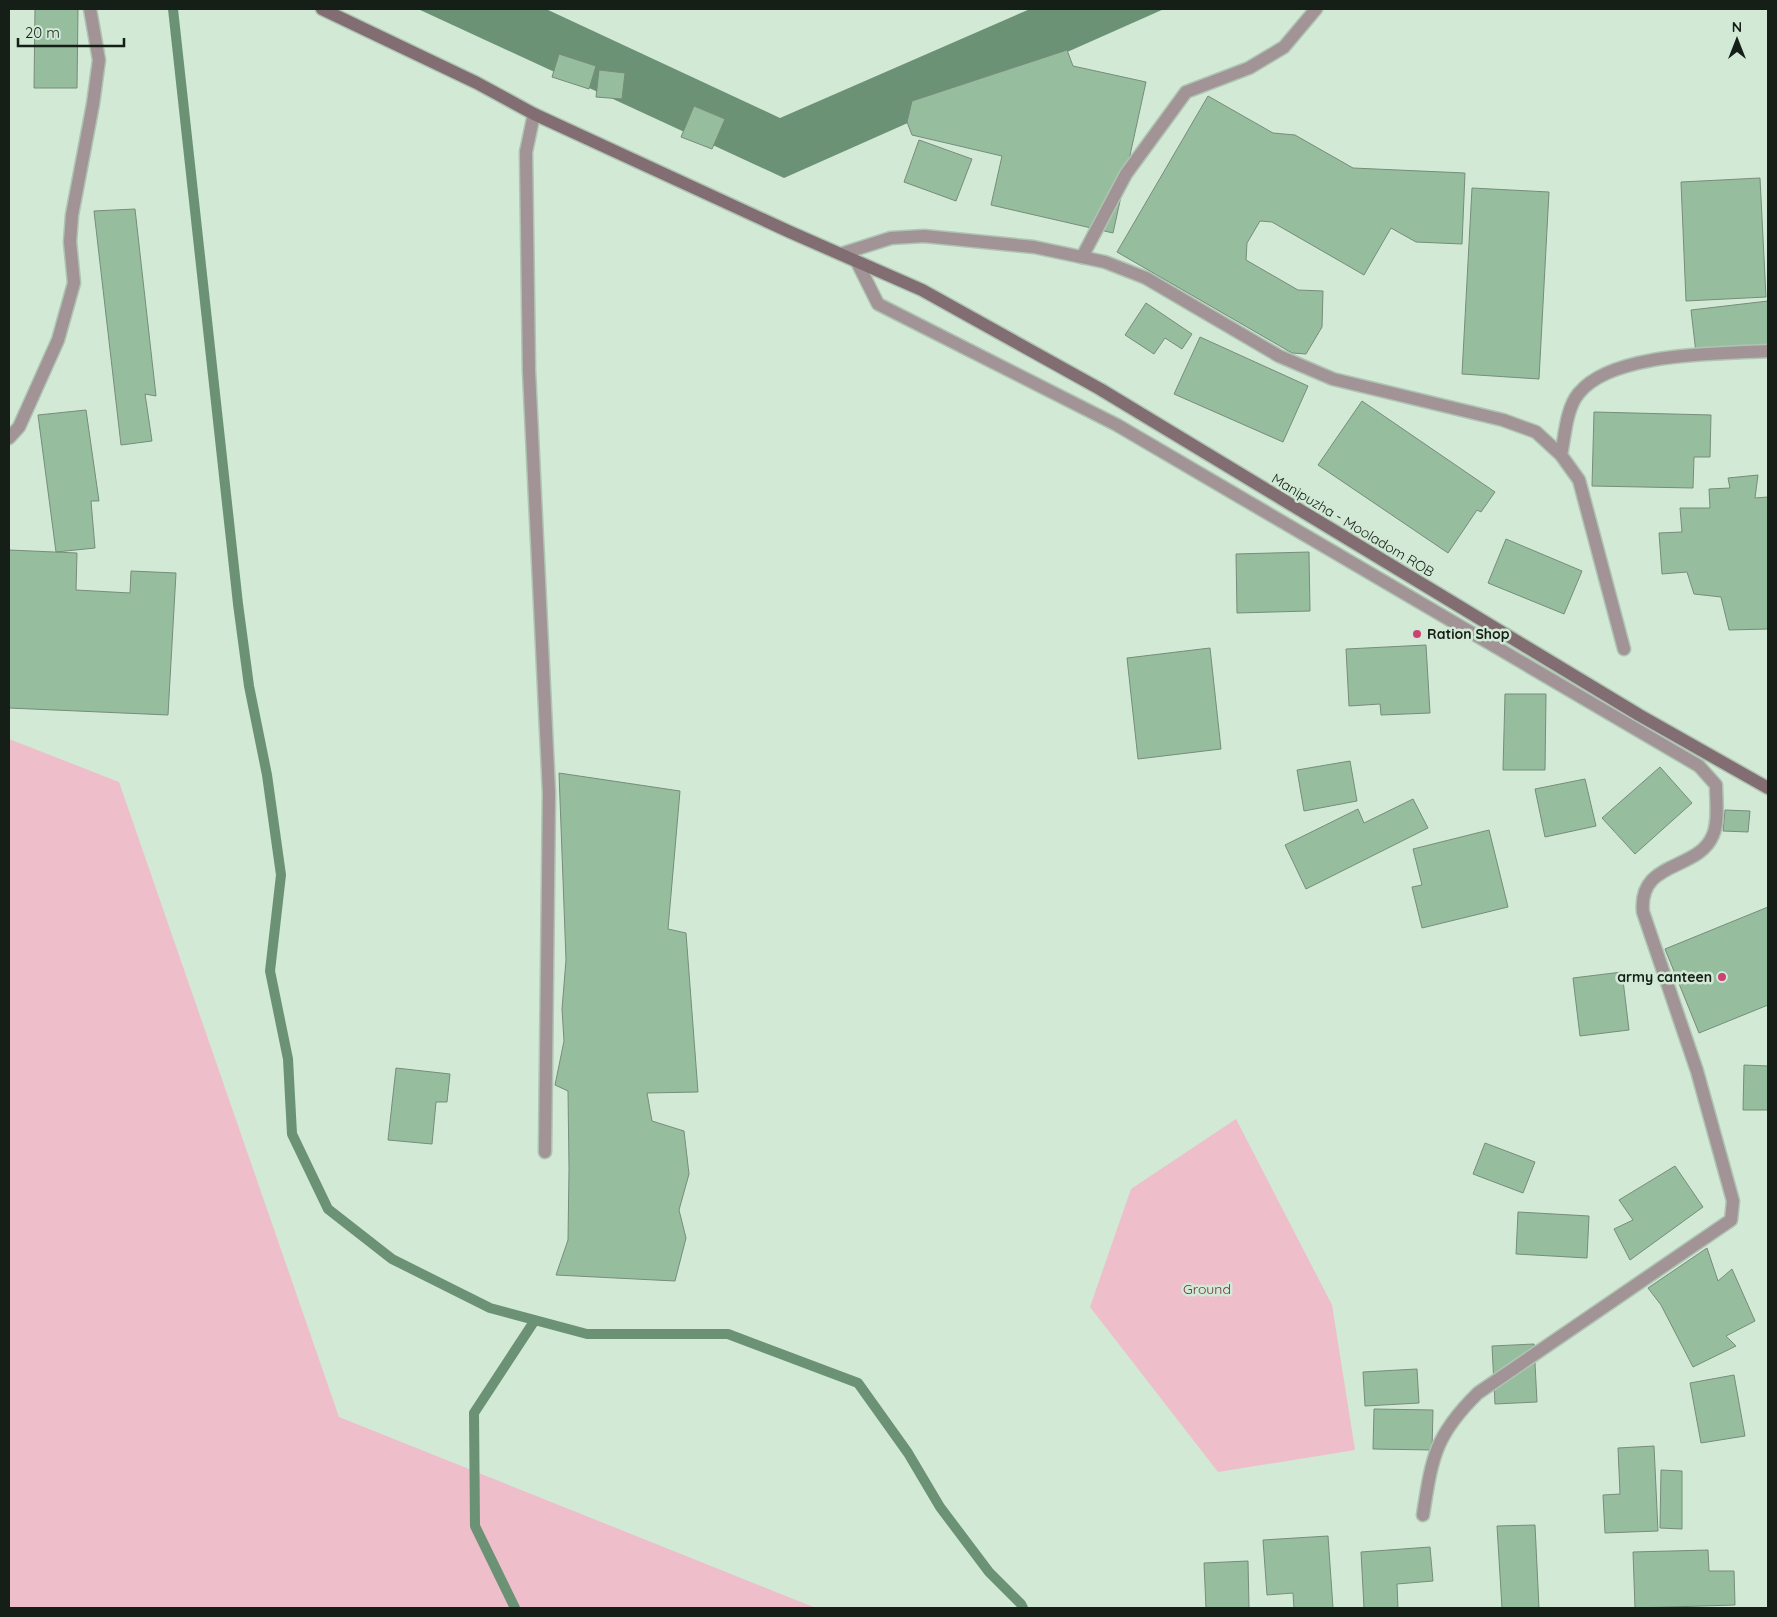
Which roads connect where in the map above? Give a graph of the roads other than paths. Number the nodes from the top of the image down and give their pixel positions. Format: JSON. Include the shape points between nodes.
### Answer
{"nodes":[{"id":1,"x":90,"y":9,"type":"edge"},
{"id":2,"x":322,"y":9,"type":"edge"},
{"id":3,"x":1316,"y":9,"type":"edge"},
{"id":4,"x":534,"y":114,"type":"junction"},
{"id":5,"x":842,"y":254,"type":"junction"},
{"id":6,"x":1082,"y":257,"type":"junction"},
{"id":7,"x":857,"y":262,"type":"junction"},
{"id":8,"x":1768,"y":350,"type":"edge"},
{"id":9,"x":9,"y":438,"type":"edge"},
{"id":10,"x":1562,"y":455,"type":"junction"},
{"id":11,"x":1624,"y":649,"type":"dead end"},
{"id":12,"x":1768,"y":788,"type":"edge"},
{"id":13,"x":545,"y":1152,"type":"dead end"},
{"id":14,"x":1423,"y":1515,"type":"dead end"}],
"edges":[{"from":1,"to":9,"type":"street","via":[[99,60],[72,215],[70,242],[74,283],[58,340],[19,427]]},
{"from":2,"to":4,"type":"main road","name":"Manipuzha - Mooladom ROB"},
{"from":3,"to":6,"type":"street","via":[[1284,47],[1248,68],[1186,92],[1126,174]]},
{"from":4,"to":5,"type":"main road","name":"Manipuzha - Mooladom ROB"},
{"from":4,"to":13,"type":"street","via":[[526,152],[529,371],[549,793]]},
{"from":5,"to":6,"type":"street","via":[[891,238],[924,236],[1034,247]]},
{"from":5,"to":7,"type":"main road","name":"Manipuzha - Mooladom ROB"},
{"from":6,"to":10,"type":"street","via":[[1146,278],[1288,360],[1333,378],[1503,420],[1536,432]]},
{"from":7,"to":12,"type":"main road","name":"Manipuzha - Mooladom ROB","via":[[922,290],[1100,389],[1639,716]]},
{"from":7,"to":14,"type":"street","via":[[878,304],[1117,425],[1698,766],[1716,784],[1714,834],[1707,846],[1653,877],[1642,900],[1643,912],[1699,1080],[1733,1201],[1731,1220],[1478,1393],[1445,1429],[1428,1479]]},
{"from":8,"to":10,"type":"street","via":[[1670,358],[1625,366],[1595,377],[1578,394],[1569,416]]},
{"from":10,"to":11,"type":"street","via":[[1579,480]]}]}
